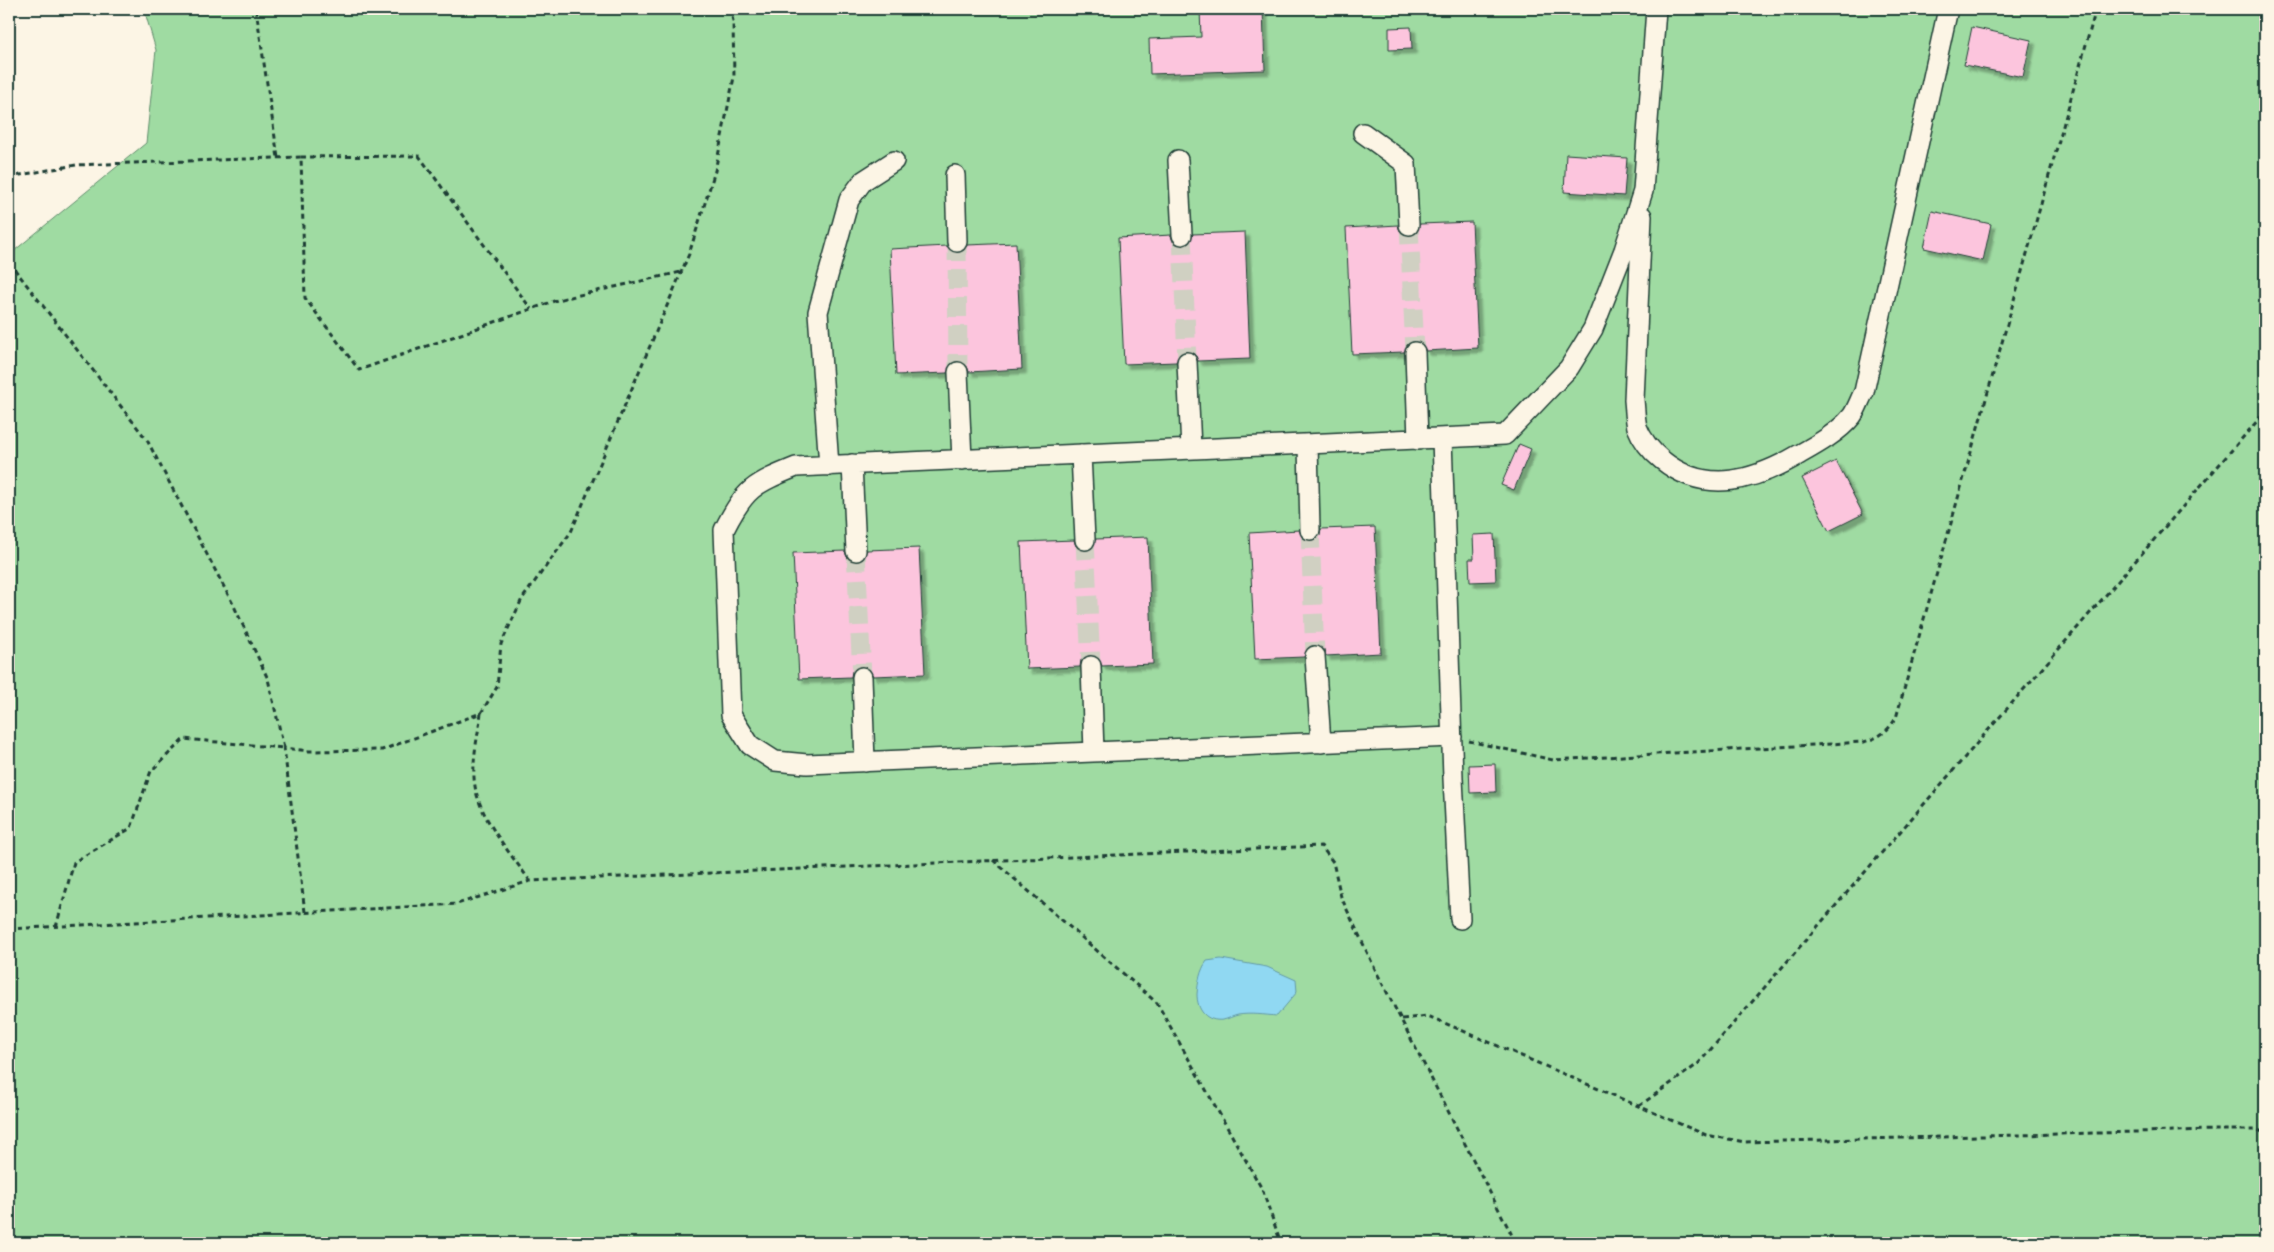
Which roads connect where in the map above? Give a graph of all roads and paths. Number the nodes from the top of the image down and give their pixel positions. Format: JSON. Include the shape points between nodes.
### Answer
{"nodes":[{"id":1,"x":256,"y":9,"type":"edge"},
{"id":2,"x":730,"y":9,"type":"edge"},
{"id":3,"x":1656,"y":9,"type":"edge"},
{"id":4,"x":1948,"y":9,"type":"edge"},
{"id":5,"x":2096,"y":9,"type":"edge"},
{"id":6,"x":1363,"y":133,"type":"dead end"},
{"id":7,"x":301,"y":157,"type":"junction"},
{"id":8,"x":278,"y":158,"type":"junction"},
{"id":9,"x":1178,"y":160,"type":"dead end"},
{"id":10,"x":894,"y":161,"type":"dead end"},
{"id":11,"x":955,"y":176,"type":"dead end"},
{"id":12,"x":9,"y":177,"type":"edge"},
{"id":13,"x":1643,"y":191,"type":"junction"},
{"id":14,"x":1409,"y":225,"type":"tunnel mouth"},
{"id":15,"x":1182,"y":235,"type":"tunnel mouth"},
{"id":16,"x":957,"y":242,"type":"tunnel mouth"},
{"id":17,"x":9,"y":262,"type":"edge"},
{"id":18,"x":682,"y":272,"type":"junction"},
{"id":19,"x":531,"y":309,"type":"junction"},
{"id":20,"x":1414,"y":352,"type":"tunnel mouth"},
{"id":21,"x":1187,"y":362,"type":"tunnel mouth"},
{"id":22,"x":958,"y":372,"type":"tunnel mouth"},
{"id":23,"x":2265,"y":412,"type":"edge"},
{"id":24,"x":1442,"y":438,"type":"junction"},
{"id":25,"x":1418,"y":440,"type":"junction"},
{"id":26,"x":1308,"y":444,"type":"junction"},
{"id":27,"x":1191,"y":450,"type":"junction"},
{"id":28,"x":1081,"y":454,"type":"junction"},
{"id":29,"x":962,"y":460,"type":"junction"},
{"id":30,"x":852,"y":464,"type":"junction"},
{"id":31,"x":829,"y":466,"type":"junction"},
{"id":32,"x":1310,"y":530,"type":"tunnel mouth"},
{"id":33,"x":1085,"y":540,"type":"tunnel mouth"},
{"id":34,"x":856,"y":551,"type":"tunnel mouth"},
{"id":35,"x":1315,"y":656,"type":"tunnel mouth"},
{"id":36,"x":1091,"y":666,"type":"tunnel mouth"},
{"id":37,"x":862,"y":677,"type":"tunnel mouth"},
{"id":38,"x":481,"y":713,"type":"junction"},
{"id":39,"x":1452,"y":737,"type":"junction"},
{"id":40,"x":1321,"y":743,"type":"junction"},
{"id":41,"x":284,"y":748,"type":"junction"},
{"id":42,"x":1094,"y":752,"type":"junction"},
{"id":43,"x":865,"y":762,"type":"junction"},
{"id":44,"x":992,"y":859,"type":"junction"},
{"id":45,"x":530,"y":881,"type":"junction"},
{"id":46,"x":305,"y":912,"type":"junction"},
{"id":47,"x":1460,"y":919,"type":"dead end"},
{"id":48,"x":56,"y":927,"type":"junction"},
{"id":49,"x":9,"y":929,"type":"edge"},
{"id":50,"x":1402,"y":1019,"type":"junction"},
{"id":51,"x":1639,"y":1106,"type":"junction"},
{"id":52,"x":2265,"y":1133,"type":"edge"},
{"id":53,"x":1281,"y":1243,"type":"edge"},
{"id":54,"x":1516,"y":1243,"type":"edge"}],
"edges":[{"from":1,"to":8,"type":"path"},
{"from":2,"to":18,"type":"path","via":[[734,77],[715,171]]},
{"from":3,"to":13,"type":"lane"},
{"from":4,"to":13,"type":"lane","via":[[1864,392],[1852,416],[1822,442],[1750,478],[1720,482],[1692,478],[1671,467],[1649,449],[1637,427],[1634,400]]},
{"from":5,"to":39,"type":"path","via":[[1899,708],[1889,729],[1864,742],[1552,760]]},
{"from":6,"to":14,"type":"lane","via":[[1406,164]]},
{"from":7,"to":8,"type":"path"},
{"from":7,"to":19,"type":"path","via":[[419,156]]},
{"from":7,"to":19,"type":"path","via":[[305,298],[358,370]]},
{"from":8,"to":12,"type":"path","via":[[76,165]]},
{"from":9,"to":15,"type":"lane"},
{"from":10,"to":31,"type":"lane","via":[[863,181],[850,200],[818,312]]},
{"from":11,"to":16,"type":"lane"},
{"from":13,"to":24,"type":"lane","via":[[1593,329],[1569,368],[1506,435]]},
{"from":17,"to":41,"type":"path","via":[[147,440],[234,606],[268,679]]},
{"from":18,"to":19,"type":"path","via":[[557,300]]},
{"from":18,"to":38,"type":"path","via":[[571,532],[522,599],[501,644],[497,687]]},
{"from":20,"to":25,"type":"lane"},
{"from":21,"to":27,"type":"lane"},
{"from":22,"to":29,"type":"lane"},
{"from":23,"to":51,"type":"path","via":[[1698,1064]]},
{"from":24,"to":25,"type":"lane"},
{"from":24,"to":39,"type":"lane"},
{"from":25,"to":26,"type":"lane"},
{"from":26,"to":27,"type":"lane"},
{"from":26,"to":32,"type":"lane"},
{"from":27,"to":28,"type":"lane"},
{"from":28,"to":29,"type":"lane"},
{"from":28,"to":33,"type":"lane"},
{"from":29,"to":30,"type":"lane"},
{"from":30,"to":31,"type":"lane"},
{"from":30,"to":34,"type":"lane"},
{"from":31,"to":43,"type":"lane","via":[[796,467],[760,482],[737,503],[724,530],[731,715],[750,745],[775,762]]},
{"from":35,"to":40,"type":"lane"},
{"from":36,"to":42,"type":"lane"},
{"from":37,"to":43,"type":"lane"},
{"from":38,"to":41,"type":"path","via":[[382,750],[308,751]]},
{"from":38,"to":45,"type":"path","via":[[475,786],[490,825]]},
{"from":39,"to":40,"type":"lane"},
{"from":39,"to":47,"type":"lane"},
{"from":40,"to":42,"type":"lane"},
{"from":41,"to":46,"type":"path"},
{"from":41,"to":48,"type":"path","via":[[184,739],[151,771],[132,828],[74,862]]},
{"from":42,"to":43,"type":"lane"},
{"from":44,"to":45,"type":"path"},
{"from":44,"to":50,"type":"path","via":[[1320,846],[1333,862],[1341,897]]},
{"from":44,"to":53,"type":"path","via":[[1157,1003],[1262,1188]]},
{"from":45,"to":46,"type":"path","via":[[457,904]]},
{"from":46,"to":48,"type":"path"},
{"from":48,"to":49,"type":"path"},
{"from":50,"to":51,"type":"path","via":[[1428,1016]]},
{"from":50,"to":54,"type":"path"},
{"from":51,"to":52,"type":"path","via":[[1706,1135],[1745,1142],[2215,1130],[2258,1130]]}]}
